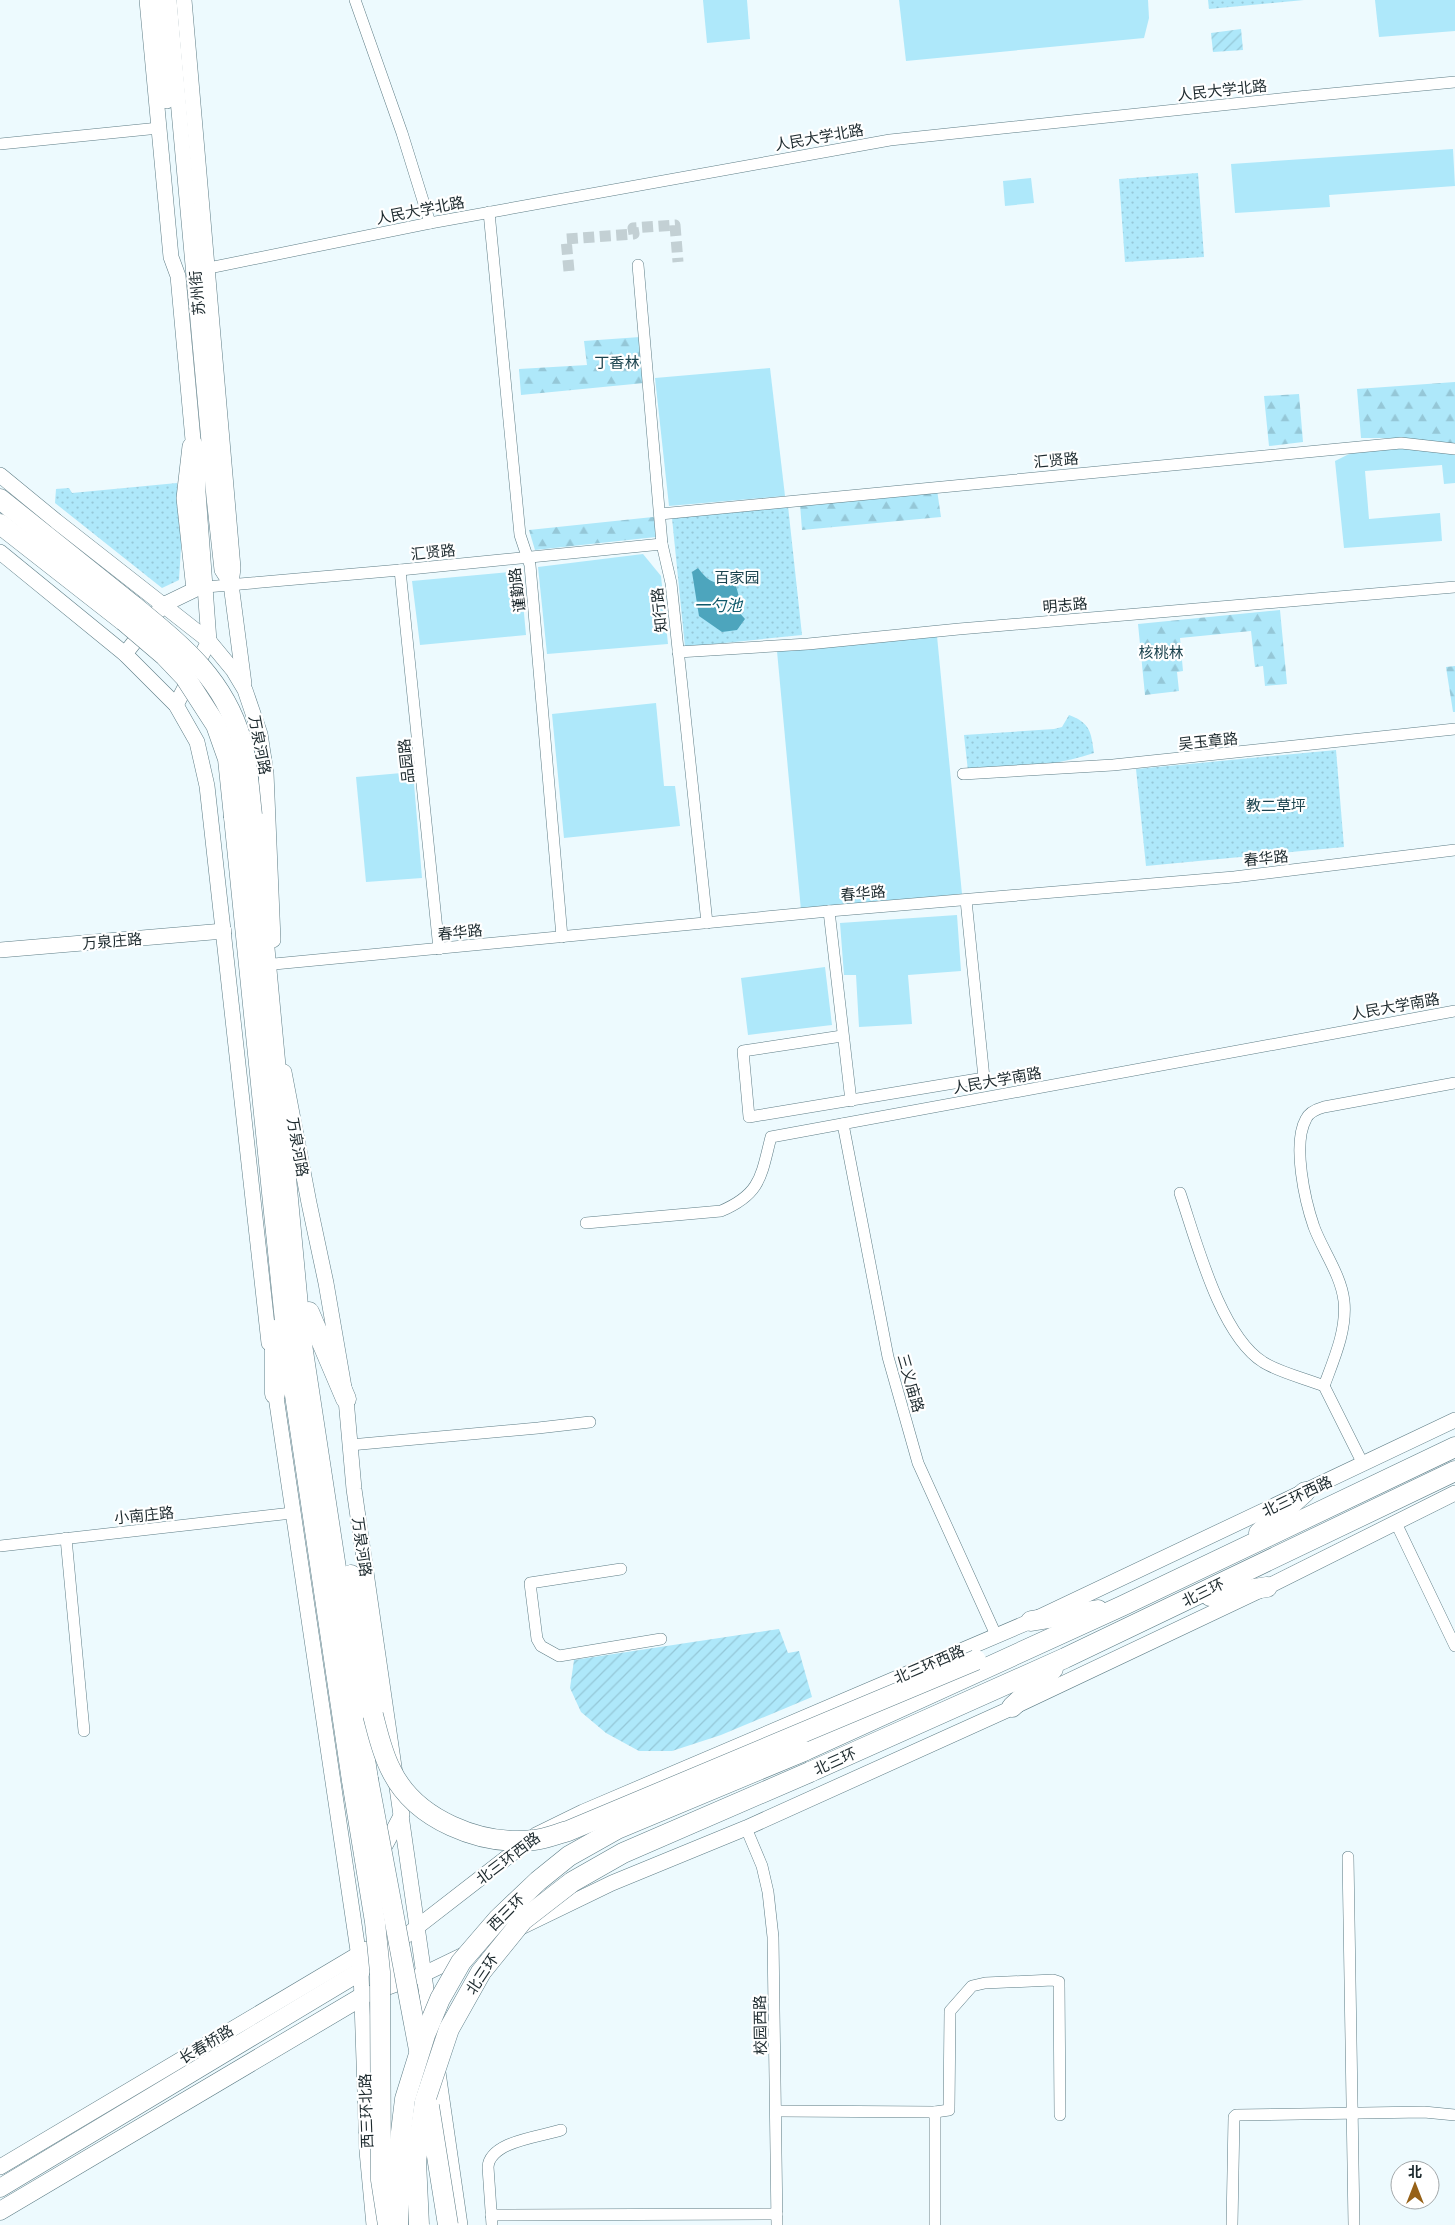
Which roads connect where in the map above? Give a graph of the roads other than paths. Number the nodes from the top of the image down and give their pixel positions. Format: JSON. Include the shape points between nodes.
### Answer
{"nodes":[{"id":1,"x":147,"y":0,"type":"edge"},
{"id":2,"x":159,"y":0,"type":"edge"},
{"id":3,"x":169,"y":0,"type":"edge"},
{"id":4,"x":184,"y":0,"type":"edge"},
{"id":5,"x":355,"y":0,"type":"edge"},
{"id":6,"x":1455,"y":82,"type":"edge"},
{"id":7,"x":159,"y":128,"type":"junction"},
{"id":8,"x":0,"y":144,"type":"edge"},
{"id":9,"x":488,"y":212,"type":"junction"},
{"id":10,"x":430,"y":222,"type":"junction"},
{"id":11,"x":638,"y":265,"type":"dead end"},
{"id":12,"x":201,"y":269,"type":"junction"},
{"id":13,"x":178,"y":276,"type":"junction"},
{"id":14,"x":1455,"y":449,"type":"edge"},
{"id":15,"x":0,"y":475,"type":"edge"},
{"id":16,"x":0,"y":499,"type":"edge"},
{"id":17,"x":660,"y":514,"type":"junction"},
{"id":18,"x":0,"y":524,"type":"edge"},
{"id":19,"x":662,"y":544,"type":"junction"},
{"id":20,"x":0,"y":552,"type":"edge"},
{"id":21,"x":528,"y":557,"type":"junction"},
{"id":22,"x":400,"y":570,"type":"junction"},
{"id":23,"x":231,"y":584,"type":"junction"},
{"id":24,"x":1455,"y":587,"type":"edge"},
{"id":25,"x":200,"y":588,"type":"junction"},
{"id":26,"x":163,"y":604,"type":"junction"},
{"id":27,"x":129,"y":614,"type":"junction"},
{"id":28,"x":209,"y":641,"type":"junction"},
{"id":29,"x":678,"y":652,"type":"junction"},
{"id":30,"x":125,"y":654,"type":"junction"},
{"id":31,"x":245,"y":690,"type":"junction"},
{"id":32,"x":176,"y":705,"type":"junction"},
{"id":33,"x":255,"y":714,"type":"junction"},
{"id":34,"x":1455,"y":729,"type":"edge"},
{"id":35,"x":197,"y":742,"type":"junction"},
{"id":36,"x":963,"y":774,"type":"dead end"},
{"id":37,"x":1455,"y":850,"type":"edge"},
{"id":38,"x":966,"y":900,"type":"junction"},
{"id":39,"x":829,"y":911,"type":"junction"},
{"id":40,"x":707,"y":923,"type":"junction"},
{"id":41,"x":224,"y":931,"type":"junction"},
{"id":42,"x":562,"y":937,"type":"junction"},
{"id":43,"x":439,"y":949,"type":"junction"},
{"id":44,"x":0,"y":950,"type":"edge"},
{"id":45,"x":274,"y":964,"type":"junction"},
{"id":46,"x":1455,"y":1011,"type":"edge"},
{"id":47,"x":842,"y":1036,"type":"junction"},
{"id":48,"x":1455,"y":1083,"type":"edge"},
{"id":49,"x":851,"y":1101,"type":"junction"},
{"id":50,"x":843,"y":1124,"type":"junction"},
{"id":51,"x":1180,"y":1193,"type":"dead end"},
{"id":52,"x":586,"y":1223,"type":"dead end"},
{"id":53,"x":284,"y":1233,"type":"junction"},
{"id":54,"x":309,"y":1312,"type":"junction"},
{"id":55,"x":1324,"y":1386,"type":"junction"},
{"id":56,"x":275,"y":1394,"type":"junction"},
{"id":57,"x":346,"y":1399,"type":"junction"},
{"id":58,"x":1455,"y":1420,"type":"edge"},
{"id":59,"x":590,"y":1422,"type":"dead end"},
{"id":60,"x":350,"y":1444,"type":"junction"},
{"id":61,"x":1455,"y":1447,"type":"edge"},
{"id":62,"x":1363,"y":1464,"type":"junction"},
{"id":63,"x":1455,"y":1471,"type":"edge"},
{"id":64,"x":1306,"y":1492,"type":"junction"},
{"id":65,"x":1455,"y":1494,"type":"edge"},
{"id":66,"x":292,"y":1513,"type":"junction"},
{"id":67,"x":1396,"y":1523,"type":"junction"},
{"id":68,"x":66,"y":1538,"type":"junction"},
{"id":69,"x":0,"y":1546,"type":"edge"},
{"id":70,"x":1240,"y":1549,"type":"junction"},
{"id":71,"x":621,"y":1569,"type":"dead end"},
{"id":72,"x":1267,"y":1587,"type":"junction"},
{"id":73,"x":1188,"y":1600,"type":"junction"},
{"id":74,"x":1122,"y":1606,"type":"junction"},
{"id":75,"x":1031,"y":1621,"type":"junction"},
{"id":76,"x":996,"y":1635,"type":"junction"},
{"id":77,"x":1054,"y":1638,"type":"junction"},
{"id":78,"x":661,"y":1639,"type":"dead end"},
{"id":79,"x":1455,"y":1646,"type":"edge"},
{"id":80,"x":1065,"y":1658,"type":"junction"},
{"id":81,"x":1012,"y":1707,"type":"junction"},
{"id":82,"x":84,"y":1731,"type":"dead end"},
{"id":83,"x":804,"y":1751,"type":"joint"},
{"id":84,"x":393,"y":1760,"type":"junction"},
{"id":85,"x":360,"y":1780,"type":"junction"},
{"id":86,"x":583,"y":1812,"type":"junction"},
{"id":87,"x":402,"y":1814,"type":"junction"},
{"id":88,"x":746,"y":1828,"type":"junction"},
{"id":89,"x":536,"y":1835,"type":"junction"},
{"id":90,"x":343,"y":1851,"type":"junction"},
{"id":91,"x":1348,"y":1858,"type":"dead end"},
{"id":92,"x":375,"y":1862,"type":"junction"},
{"id":93,"x":612,"y":1883,"type":"junction"},
{"id":94,"x":417,"y":1928,"type":"junction"},
{"id":95,"x":388,"y":1945,"type":"junction"},
{"id":96,"x":478,"y":1948,"type":"junction"},
{"id":97,"x":358,"y":1952,"type":"junction"},
{"id":98,"x":361,"y":1971,"type":"junction"},
{"id":99,"x":424,"y":1974,"type":"junction"},
{"id":100,"x":399,"y":1986,"type":"junction"},
{"id":101,"x":363,"y":2002,"type":"junction"},
{"id":102,"x":433,"y":2035,"type":"junction"},
{"id":103,"x":776,"y":2111,"type":"junction"},
{"id":104,"x":935,"y":2112,"type":"junction"},
{"id":105,"x":1351,"y":2114,"type":"junction"},
{"id":106,"x":1060,"y":2115,"type":"dead end"},
{"id":107,"x":1455,"y":2115,"type":"edge"},
{"id":108,"x":561,"y":2130,"type":"dead end"},
{"id":109,"x":0,"y":2167,"type":"edge"},
{"id":110,"x":0,"y":2188,"type":"edge"},
{"id":111,"x":0,"y":2211,"type":"edge"},
{"id":112,"x":491,"y":2220,"type":"edge"},
{"id":113,"x":776,"y":2220,"type":"edge"},
{"id":114,"x":374,"y":2225,"type":"edge"},
{"id":115,"x":388,"y":2225,"type":"edge"},
{"id":116,"x":398,"y":2225,"type":"edge"},
{"id":117,"x":419,"y":2225,"type":"edge"},
{"id":118,"x":448,"y":2225,"type":"edge"},
{"id":119,"x":460,"y":2225,"type":"edge"},
{"id":120,"x":935,"y":2225,"type":"edge"},
{"id":121,"x":1232,"y":2225,"type":"edge"},
{"id":122,"x":1354,"y":2225,"type":"edge"}],
"edges":[{"from":1,"to":7,"type":"street","name":"苏州街"},
{"from":2,"to":13,"type":"street","name":"苏州街","via":[[181,262]]},
{"from":3,"to":12,"type":"street","name":"苏州街"},
{"from":4,"to":12,"type":"street","name":"苏州街"},
{"from":5,"to":10,"type":"street"},
{"from":6,"to":9,"type":"street","name":"人民大学北路","via":[[890,140]]},
{"from":7,"to":8,"type":"street"},
{"from":7,"to":13,"type":"street","name":"苏州街","via":[[171,257]]},
{"from":9,"to":10,"type":"street","name":"人民大学北路"},
{"from":9,"to":21,"type":"street","name":"谨勤路","via":[[520,534]]},
{"from":10,"to":12,"type":"street","name":"人民大学北路"},
{"from":11,"to":17,"type":"street","name":"知行路"},
{"from":12,"to":23,"type":"street","name":"苏州街","via":[[219,542],[222,570]]},
{"from":13,"to":25,"type":"street","name":"苏州街","via":[[193,440],[184,498]]},
{"from":14,"to":17,"type":"street","name":"汇贤路","via":[[1401,443]]},
{"from":15,"to":26,"type":"street","name":"万泉河路"},
{"from":16,"to":27,"type":"highway","name":"万泉河路"},
{"from":17,"to":19,"type":"street","name":"知行路"},
{"from":18,"to":27,"type":"highway","name":"万泉河路"},
{"from":19,"to":21,"type":"street","name":"汇贤路"},
{"from":19,"to":29,"type":"street","name":"知行路","via":[[671,584]]},
{"from":20,"to":30,"type":"street"},
{"from":21,"to":22,"type":"street","name":"汇贤路"},
{"from":21,"to":42,"type":"street","name":"谨勤路"},
{"from":22,"to":23,"type":"street","name":"汇贤路"},
{"from":22,"to":43,"type":"street","name":"品园路"},
{"from":23,"to":25,"type":"street","name":"汇贤路"},
{"from":23,"to":31,"type":"street","name":"苏州街"},
{"from":24,"to":29,"type":"street","name":"明志路","via":[[808,644]]},
{"from":25,"to":26,"type":"street"},
{"from":25,"to":28,"type":"street","name":"苏州街"},
{"from":26,"to":28,"type":"street","name":"万泉河路"},
{"from":26,"to":30,"type":"street"},
{"from":27,"to":53,"type":"highway","name":"万泉河路","bridge":true,"via":[[196,658],[224,699],[241,739],[246,759],[243,816]]},
{"from":28,"to":31,"type":"street","name":"万泉河路"},
{"from":28,"to":32,"type":"street"},
{"from":29,"to":40,"type":"street","name":"知行路"},
{"from":30,"to":32,"type":"street"},
{"from":31,"to":32,"type":"street"},
{"from":31,"to":33,"type":"street","name":"万泉河路"},
{"from":32,"to":35,"type":"street"},
{"from":33,"to":35,"type":"street"},
{"from":33,"to":45,"type":"street","name":"万泉河路","via":[[266,773]]},
{"from":34,"to":36,"type":"street","name":"吴玉章路","via":[[1113,765]]},
{"from":35,"to":41,"type":"street","via":[[207,786]]},
{"from":37,"to":38,"type":"street","name":"春华路","via":[[1234,877]]},
{"from":38,"to":39,"type":"street","name":"春华路"},
{"from":38,"to":49,"type":"street","via":[[984,1078]]},
{"from":39,"to":40,"type":"street","name":"春华路"},
{"from":39,"to":47,"type":"street"},
{"from":40,"to":42,"type":"street","name":"春华路"},
{"from":41,"to":44,"type":"street","name":"万泉庄路"},
{"from":41,"to":56,"type":"street"},
{"from":42,"to":43,"type":"street","name":"春华路"},
{"from":43,"to":45,"type":"street","name":"春华路"},
{"from":45,"to":57,"type":"street","name":"万泉河路","via":[[284,1068]]},
{"from":46,"to":50,"type":"street","name":"人民大学南路"},
{"from":47,"to":49,"type":"street"},
{"from":47,"to":49,"type":"street","via":[[743,1050],[749,1116]]},
{"from":48,"to":55,"type":"street","via":[[1324,1107],[1306,1118],[1300,1134],[1300,1161],[1308,1204],[1315,1229],[1342,1290],[1344,1303],[1340,1342]]},
{"from":50,"to":52,"type":"street","name":"人民大学南路","via":[[771,1137],[760,1180],[739,1203],[720,1211]]},
{"from":50,"to":76,"type":"street","name":"三义庙路","via":[[888,1357],[918,1462]]},
{"from":51,"to":55,"type":"street","via":[[1207,1276],[1245,1346],[1263,1362]]},
{"from":53,"to":54,"type":"highway"},
{"from":53,"to":56,"type":"highway"},
{"from":53,"to":85,"type":"highway","name":"万泉河路","via":[[287,1341]]},
{"from":54,"to":57,"type":"highway"},
{"from":54,"to":77,"type":"highway","bridge":true,"via":[[373,1715],[381,1746],[392,1772],[406,1792],[425,1810],[449,1825],[477,1836],[507,1840],[535,1840],[568,1831],[976,1660]]},
{"from":55,"to":62,"type":"street"},
{"from":56,"to":66,"type":"street"},
{"from":57,"to":60,"type":"street","name":"万泉河路"},
{"from":58,"to":62,"type":"street","name":"北三环西路"},
{"from":59,"to":60,"type":"street"},
{"from":60,"to":84,"type":"street","name":"万泉河路"},
{"from":61,"to":70,"type":"highway","name":"北三环"},
{"from":62,"to":64,"type":"street","name":"北三环西路"},
{"from":63,"to":73,"type":"highway","name":"北三环"},
{"from":64,"to":70,"type":"highway"},
{"from":64,"to":75,"type":"street","name":"北三环西路"},
{"from":65,"to":67,"type":"street"},
{"from":66,"to":68,"type":"street","name":"小南庄路"},
{"from":66,"to":90,"type":"street"},
{"from":67,"to":72,"type":"street"},
{"from":67,"to":79,"type":"street"},
{"from":68,"to":69,"type":"street","name":"小南庄路"},
{"from":68,"to":82,"type":"street"},
{"from":70,"to":74,"type":"highway","name":"北三环"},
{"from":71,"to":78,"type":"street","via":[[530,1583],[540,1646],[559,1656]]},
{"from":72,"to":73,"type":"highway"},
{"from":72,"to":81,"type":"street"},
{"from":73,"to":80,"type":"highway","name":"北三环"},
{"from":74,"to":75,"type":"highway"},
{"from":74,"to":77,"type":"highway","name":"北三环"},
{"from":75,"to":76,"type":"street","name":"北三环西路"},
{"from":76,"to":86,"type":"street","name":"北三环西路"},
{"from":77,"to":83,"type":"highway","name":"北三环"},
{"from":80,"to":81,"type":"highway"},
{"from":80,"to":117,"type":"highway","name":"北三环","bridge":true,"via":[[622,1853],[572,1882],[522,1920],[481,1972],[449,2029],[425,2101],[416,2161]]},
{"from":81,"to":88,"type":"street"},
{"from":83,"to":116,"type":"highway","name":"西三环","bridge":true,"via":[[618,1829],[569,1856],[498,1918],[467,1954],[440,1999],[405,2098],[398,2157]]},
{"from":84,"to":87,"type":"street","name":"万泉河路"},
{"from":84,"to":89,"type":"street","via":[[412,1788],[436,1808],[466,1824],[492,1831]]},
{"from":85,"to":115,"type":"highway","bridge":true,"via":[[380,1972],[381,2180]]},
{"from":85,"to":118,"type":"highway","bridge":true,"via":[[438,2155]]},
{"from":86,"to":89,"type":"street","name":"北三环西路"},
{"from":86,"to":93,"type":"street"},
{"from":87,"to":92,"type":"street"},
{"from":87,"to":94,"type":"street","name":"万泉河路"},
{"from":88,"to":93,"type":"street"},
{"from":88,"to":103,"type":"street","name":"校园西路","via":[[762,1866],[773,1937]]},
{"from":89,"to":94,"type":"street","name":"北三环西路"},
{"from":90,"to":92,"type":"street","via":[[359,1860]]},
{"from":90,"to":97,"type":"street"},
{"from":91,"to":105,"type":"street"},
{"from":92,"to":95,"type":"street"},
{"from":93,"to":96,"type":"street"},
{"from":94,"to":95,"type":"street","name":"北三环西路"},
{"from":94,"to":99,"type":"street","name":"万泉河路"},
{"from":95,"to":97,"type":"street","name":"长春桥路"},
{"from":95,"to":98,"type":"street","name":"北三环西路"},
{"from":95,"to":100,"type":"street"},
{"from":96,"to":99,"type":"street"},
{"from":96,"to":102,"type":"street","via":[[448,1978],[437,2001]]},
{"from":97,"to":98,"type":"street"},
{"from":97,"to":109,"type":"street","name":"长春桥路"},
{"from":98,"to":101,"type":"street","name":"西三环北路"},
{"from":98,"to":110,"type":"main road","name":"长春桥路"},
{"from":99,"to":100,"type":"street"},
{"from":99,"to":102,"type":"street","name":"万泉河路"},
{"from":100,"to":101,"type":"street"},
{"from":100,"to":102,"type":"street"},
{"from":101,"to":111,"type":"main road"},
{"from":101,"to":114,"type":"street","name":"西三环北路","via":[[367,2151]]},
{"from":102,"to":119,"type":"street"},
{"from":103,"to":104,"type":"street"},
{"from":103,"to":113,"type":"street","name":"校园西路"},
{"from":104,"to":106,"type":"street","via":[[949,2110],[950,2011],[972,1986],[985,1982],[1053,1980],[1059,1982]]},
{"from":104,"to":120,"type":"street"},
{"from":105,"to":107,"type":"street","via":[[1424,2112]]},
{"from":105,"to":121,"type":"street","via":[[1236,2115],[1232,2156]]},
{"from":105,"to":122,"type":"street"},
{"from":108,"to":112,"type":"street","via":[[498,2148],[490,2157]]},
{"from":112,"to":113,"type":"street"}]}
